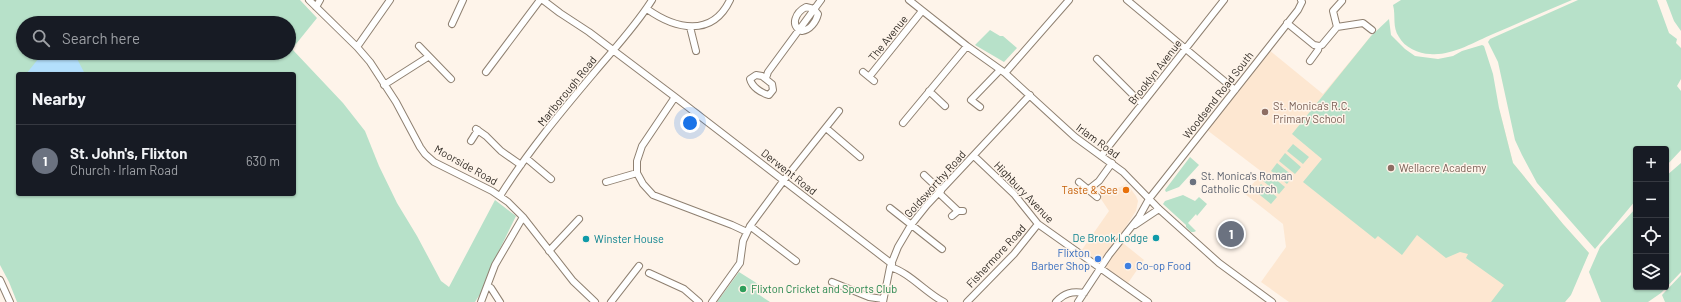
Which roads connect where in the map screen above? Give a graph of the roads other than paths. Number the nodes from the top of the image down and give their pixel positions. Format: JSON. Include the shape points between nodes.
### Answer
{"nodes":[{"id":1,"x":309,"y":0,"type":"edge"},
{"id":2,"x":320,"y":0,"type":"edge"},
{"id":3,"x":390,"y":0,"type":"edge"},
{"id":4,"x":463,"y":0,"type":"edge"},
{"id":5,"x":541,"y":0,"type":"edge"},
{"id":6,"x":652,"y":0,"type":"edge"},
{"id":7,"x":730,"y":0,"type":"edge"},
{"id":8,"x":821,"y":0,"type":"edge"},
{"id":9,"x":909,"y":0,"type":"edge"},
{"id":10,"x":1068,"y":0,"type":"edge"},
{"id":11,"x":1127,"y":0,"type":"edge"},
{"id":12,"x":1224,"y":0,"type":"edge"},
{"id":13,"x":1302,"y":1,"type":"edge"},
{"id":14,"x":1342,"y":1,"type":"dead end"},
{"id":15,"x":316,"y":7,"type":"junction"},
{"id":16,"x":647,"y":8,"type":"junction"},
{"id":17,"x":922,"y":11,"type":"junction"},
{"id":18,"x":452,"y":24,"type":"dead end"},
{"id":19,"x":1287,"y":24,"type":"junction"},
{"id":20,"x":690,"y":27,"type":"junction"},
{"id":21,"x":1337,"y":27,"type":"junction"},
{"id":22,"x":1372,"y":30,"type":"dead end"},
{"id":23,"x":419,"y":46,"type":"dead end"},
{"id":24,"x":967,"y":46,"type":"junction"},
{"id":25,"x":1319,"y":46,"type":"junction"},
{"id":26,"x":357,"y":47,"type":"junction"},
{"id":27,"x":1185,"y":49,"type":"junction"},
{"id":28,"x":614,"y":51,"type":"junction"},
{"id":29,"x":696,"y":51,"type":"dead end"},
{"id":30,"x":428,"y":57,"type":"junction"},
{"id":31,"x":1098,"y":59,"type":"dead end"},
{"id":32,"x":1310,"y":61,"type":"dead end"},
{"id":33,"x":1002,"y":71,"type":"junction"},
{"id":34,"x":486,"y":72,"type":"dead end"},
{"id":35,"x":863,"y":72,"type":"dead end"},
{"id":36,"x":766,"y":78,"type":"dead end"},
{"id":37,"x":451,"y":79,"type":"dead end"},
{"id":38,"x":384,"y":85,"type":"junction"},
{"id":39,"x":1235,"y":90,"type":"junction"},
{"id":40,"x":929,"y":91,"type":"junction"},
{"id":41,"x":1030,"y":95,"type":"junction"},
{"id":42,"x":675,"y":97,"type":"junction"},
{"id":43,"x":1142,"y":104,"type":"junction"},
{"id":44,"x":945,"y":106,"type":"dead end"},
{"id":45,"x":980,"y":107,"type":"dead end"},
{"id":46,"x":839,"y":111,"type":"dead end"},
{"id":47,"x":911,"y":114,"type":"junction"},
{"id":48,"x":916,"y":120,"type":"dead end"},
{"id":49,"x":903,"y":123,"type":"dead end"},
{"id":50,"x":826,"y":128,"type":"junction"},
{"id":51,"x":471,"y":141,"type":"dead end"},
{"id":52,"x":860,"y":156,"type":"dead end"},
{"id":53,"x":974,"y":156,"type":"junction"},
{"id":54,"x":1101,"y":156,"type":"junction"},
{"id":55,"x":526,"y":158,"type":"junction"},
{"id":56,"x":1112,"y":163,"type":"junction"},
{"id":57,"x":521,"y":165,"type":"junction"},
{"id":58,"x":637,"y":173,"type":"junction"},
{"id":59,"x":924,"y":175,"type":"dead end"},
{"id":60,"x":551,"y":178,"type":"dead end"},
{"id":61,"x":784,"y":180,"type":"junction"},
{"id":62,"x":606,"y":182,"type":"dead end"},
{"id":63,"x":1079,"y":182,"type":"dead end"},
{"id":64,"x":1089,"y":189,"type":"junction"},
{"id":65,"x":940,"y":192,"type":"junction"},
{"id":66,"x":500,"y":196,"type":"junction"},
{"id":67,"x":1097,"y":197,"type":"dead end"},
{"id":68,"x":1149,"y":199,"type":"junction"},
{"id":69,"x":890,"y":208,"type":"dead end"},
{"id":70,"x":1159,"y":209,"type":"junction"},
{"id":71,"x":952,"y":216,"type":"dead end"},
{"id":72,"x":522,"y":217,"type":"junction"},
{"id":73,"x":579,"y":219,"type":"dead end"},
{"id":74,"x":1038,"y":224,"type":"junction"},
{"id":75,"x":911,"y":225,"type":"junction"},
{"id":76,"x":1131,"y":228,"type":"junction"},
{"id":77,"x":749,"y":229,"type":"junction"},
{"id":78,"x":942,"y":249,"type":"dead end"},
{"id":79,"x":549,"y":252,"type":"junction"},
{"id":80,"x":796,"y":262,"type":"dead end"},
{"id":81,"x":630,"y":265,"type":"dead end"},
{"id":82,"x":891,"y":265,"type":"junction"},
{"id":83,"x":1101,"y":268,"type":"junction"},
{"id":84,"x":649,"y":273,"type":"dead end"},
{"id":85,"x":0,"y":280,"type":"edge"},
{"id":86,"x":832,"y":282,"type":"dead end"},
{"id":87,"x":488,"y":286,"type":"junction"},
{"id":88,"x":1084,"y":293,"type":"junction"},
{"id":89,"x":883,"y":301,"type":"edge"},
{"id":90,"x":1145,"y":301,"type":"edge"},
{"id":91,"x":10,"y":302,"type":"edge"},
{"id":92,"x":481,"y":302,"type":"edge"},
{"id":93,"x":500,"y":302,"type":"edge"},
{"id":94,"x":595,"y":302,"type":"edge"},
{"id":95,"x":611,"y":302,"type":"edge"},
{"id":96,"x":699,"y":302,"type":"edge"},
{"id":97,"x":712,"y":302,"type":"edge"},
{"id":98,"x":944,"y":302,"type":"edge"},
{"id":99,"x":967,"y":302,"type":"edge"},
{"id":100,"x":1056,"y":302,"type":"edge"},
{"id":101,"x":1078,"y":302,"type":"edge"},
{"id":102,"x":1272,"y":302,"type":"edge"}],
"edges":[{"from":1,"to":15,"type":"street","name":"Moorside Road"},
{"from":2,"to":15,"type":"street"},
{"from":3,"to":26,"type":"street"},
{"from":4,"to":18,"type":"street"},
{"from":5,"to":28,"type":"street","name":"Derwent Road"},
{"from":5,"to":34,"type":"street"},
{"from":6,"to":16,"type":"street","name":"Marlborough Road"},
{"from":7,"to":20,"type":"street","via":[[717,18],[703,25]]},
{"from":8,"to":36,"type":"street"},
{"from":9,"to":17,"type":"street","name":"Irlam Road"},
{"from":10,"to":33,"type":"street"},
{"from":11,"to":27,"type":"street"},
{"from":12,"to":27,"type":"street","name":"Brooklyn Avenue"},
{"from":13,"to":19,"type":"street","name":"Woodsend Road South"},
{"from":14,"to":21,"type":"street","via":[[1333,12]]},
{"from":15,"to":26,"type":"street","name":"Moorside Road"},
{"from":16,"to":20,"type":"street","via":[[671,22]]},
{"from":16,"to":28,"type":"street","name":"Marlborough Road"},
{"from":17,"to":24,"type":"street","name":"Irlam Road"},
{"from":17,"to":35,"type":"street","name":"The Avenue","via":[[872,79]]},
{"from":19,"to":25,"type":"street","via":[[1314,45]]},
{"from":19,"to":39,"type":"street","name":"Woodsend Road South"},
{"from":20,"to":29,"type":"street"},
{"from":21,"to":22,"type":"street","via":[[1363,24]]},
{"from":21,"to":25,"type":"street"},
{"from":23,"to":30,"type":"street"},
{"from":24,"to":33,"type":"street","name":"Irlam Road"},
{"from":24,"to":40,"type":"street"},
{"from":25,"to":32,"type":"street"},
{"from":26,"to":38,"type":"street","name":"Moorside Road"},
{"from":27,"to":39,"type":"street"},
{"from":27,"to":43,"type":"street","name":"Brooklyn Avenue"},
{"from":28,"to":42,"type":"street","name":"Derwent Road"},
{"from":28,"to":55,"type":"street","name":"Marlborough Road"},
{"from":30,"to":37,"type":"street"},
{"from":30,"to":38,"type":"street"},
{"from":31,"to":43,"type":"street"},
{"from":33,"to":41,"type":"street","name":"Irlam Road"},
{"from":33,"to":45,"type":"street","via":[[971,100]]},
{"from":38,"to":66,"type":"street","name":"Moorside Road","via":[[426,154],[439,164]]},
{"from":39,"to":68,"type":"street","name":"Woodsend Road South"},
{"from":40,"to":44,"type":"street"},
{"from":40,"to":47,"type":"street"},
{"from":41,"to":53,"type":"street","name":"Goldsworthy Road"},
{"from":41,"to":54,"type":"street","name":"Irlam Road","via":[[1075,137]]},
{"from":42,"to":58,"type":"street","via":[[642,146],[637,161]]},
{"from":42,"to":61,"type":"street","name":"Derwent Road"},
{"from":43,"to":54,"type":"street","name":"Brooklyn Avenue"},
{"from":46,"to":50,"type":"street"},
{"from":47,"to":48,"type":"street"},
{"from":47,"to":49,"type":"street"},
{"from":50,"to":52,"type":"street"},
{"from":50,"to":61,"type":"street"},
{"from":51,"to":57,"type":"street","via":[[477,129]]},
{"from":53,"to":65,"type":"street","name":"Goldsworthy Road"},
{"from":53,"to":74,"type":"street","name":"Highbury Avenue","via":[[1014,194]]},
{"from":54,"to":56,"type":"street","name":"Irlam Road"},
{"from":55,"to":57,"type":"street","name":"Marlborough Road"},
{"from":55,"to":60,"type":"street"},
{"from":56,"to":64,"type":"street","via":[[1099,181]]},
{"from":56,"to":68,"type":"street","name":"Irlam Road"},
{"from":57,"to":66,"type":"street","name":"Marlborough Road"},
{"from":58,"to":62,"type":"street"},
{"from":58,"to":77,"type":"street","via":[[653,195]]},
{"from":59,"to":65,"type":"street"},
{"from":61,"to":77,"type":"street"},
{"from":61,"to":82,"type":"street","name":"Derwent Road"},
{"from":63,"to":64,"type":"street"},
{"from":64,"to":67,"type":"street"},
{"from":65,"to":71,"type":"street","via":[[960,211]]},
{"from":65,"to":75,"type":"street","name":"Goldsworthy Road"},
{"from":66,"to":72,"type":"street","name":"Moorside Road"},
{"from":68,"to":70,"type":"street","name":"Irlam Road"},
{"from":68,"to":76,"type":"street","name":"Woodsend Road South"},
{"from":69,"to":75,"type":"street"},
{"from":70,"to":76,"type":"street"},
{"from":70,"to":102,"type":"street","name":"Irlam Road","via":[[1224,267]]},
{"from":72,"to":79,"type":"street","name":"Moorside Road"},
{"from":72,"to":87,"type":"street","via":[[495,265]]},
{"from":73,"to":79,"type":"street"},
{"from":74,"to":83,"type":"street","name":"Highbury Avenue"},
{"from":74,"to":99,"type":"street","name":"Fishermore Road","via":[[1014,254]]},
{"from":75,"to":78,"type":"street"},
{"from":75,"to":82,"type":"street","name":"Goldsworthy Road"},
{"from":76,"to":83,"type":"street"},
{"from":77,"to":80,"type":"street"},
{"from":77,"to":97,"type":"street","via":[[743,241],[740,263]]},
{"from":79,"to":94,"type":"street","name":"Moorside Road"},
{"from":81,"to":95,"type":"street","via":[[638,268]]},
{"from":82,"to":89,"type":"street","name":"Goldsworthy Road"},
{"from":82,"to":98,"type":"street","name":"Derwent Road"},
{"from":83,"to":88,"type":"street"},
{"from":83,"to":90,"type":"street","name":"Highbury Avenue"},
{"from":84,"to":96,"type":"street","via":[[684,290]]},
{"from":85,"to":91,"type":"street"},
{"from":86,"to":89,"type":"street"},
{"from":87,"to":92,"type":"street"},
{"from":87,"to":93,"type":"street"},
{"from":88,"to":100,"type":"street","via":[[1069,292]]},
{"from":88,"to":101,"type":"street"}]}
